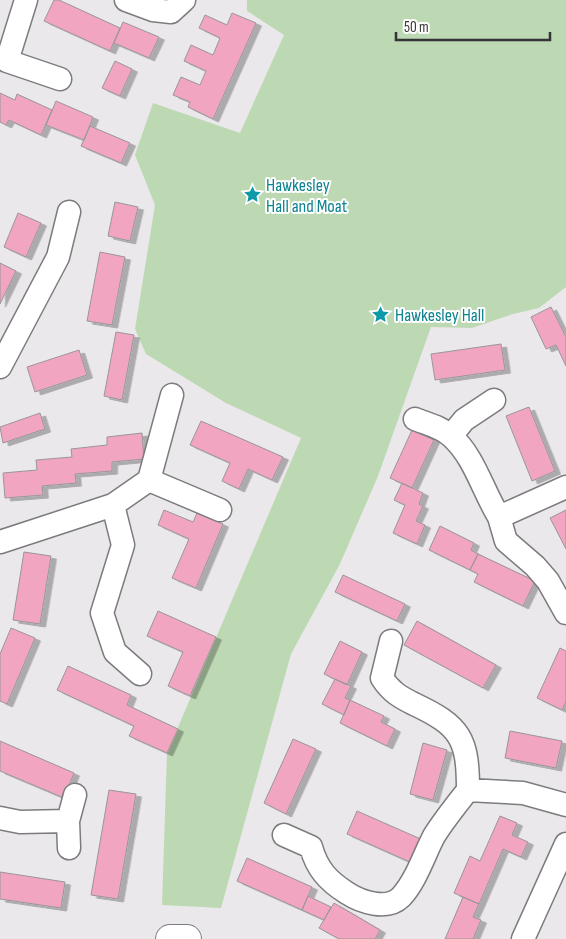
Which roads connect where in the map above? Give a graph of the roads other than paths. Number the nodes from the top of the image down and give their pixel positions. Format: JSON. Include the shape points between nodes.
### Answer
{"nodes":[{"id":1,"x":26,"y":0,"type":"edge"},
{"id":2,"x":126,"y":0,"type":"edge"},
{"id":3,"x":184,"y":0,"type":"edge"},
{"id":4,"x":4,"y":60,"type":"edge"},
{"id":5,"x":60,"y":79,"type":"dead end"},
{"id":6,"x":69,"y":212,"type":"dead end"},
{"id":7,"x":3,"y":361,"type":"edge"},
{"id":8,"x":172,"y":395,"type":"dead end"},
{"id":9,"x":494,"y":400,"type":"dead end"},
{"id":10,"x":415,"y":419,"type":"dead end"},
{"id":11,"x":451,"y":436,"type":"junction"},
{"id":12,"x":149,"y":480,"type":"junction"},
{"id":13,"x":566,"y":487,"type":"edge"},
{"id":14,"x":113,"y":505,"type":"junction"},
{"id":15,"x":220,"y":510,"type":"dead end"},
{"id":16,"x":498,"y":517,"type":"junction"},
{"id":17,"x":0,"y":542,"type":"edge"},
{"id":18,"x":566,"y":614,"type":"edge"},
{"id":19,"x":391,"y":642,"type":"dead end"},
{"id":20,"x":140,"y":674,"type":"dead end"},
{"id":21,"x":468,"y":790,"type":"junction"},
{"id":22,"x":75,"y":795,"type":"dead end"},
{"id":23,"x":566,"y":805,"type":"edge"},
{"id":24,"x":0,"y":818,"type":"edge"},
{"id":25,"x":68,"y":821,"type":"junction"},
{"id":26,"x":284,"y":835,"type":"dead end"},
{"id":27,"x":566,"y":844,"type":"edge"},
{"id":28,"x":69,"y":848,"type":"dead end"},
{"id":29,"x":530,"y":937,"type":"edge"},
{"id":30,"x":170,"y":939,"type":"edge"},
{"id":31,"x":186,"y":939,"type":"edge"}],
"edges":[{"from":1,"to":4,"type":"street"},
{"from":2,"to":3,"type":"street","via":[[153,10],[171,12]]},
{"from":4,"to":5,"type":"street"},
{"from":6,"to":7,"type":"street","via":[[58,257]]},
{"from":8,"to":12,"type":"street"},
{"from":9,"to":11,"type":"street","via":[[464,420]]},
{"from":10,"to":11,"type":"street"},
{"from":11,"to":16,"type":"street","via":[[466,454]]},
{"from":12,"to":14,"type":"street"},
{"from":12,"to":15,"type":"street"},
{"from":13,"to":16,"type":"street"},
{"from":14,"to":17,"type":"street"},
{"from":14,"to":20,"type":"street","via":[[123,545],[102,613],[114,652]]},
{"from":16,"to":18,"type":"street","via":[[506,541],[548,581]]},
{"from":19,"to":21,"type":"street","via":[[382,678],[398,696],[437,714],[453,726],[468,758]]},
{"from":21,"to":23,"type":"street","via":[[522,793]]},
{"from":21,"to":26,"type":"street","via":[[435,835],[401,898],[391,903],[375,904],[352,896],[329,881],[315,862],[311,847]]},
{"from":22,"to":25,"type":"street"},
{"from":24,"to":25,"type":"street","via":[[20,822]]},
{"from":25,"to":28,"type":"street"},
{"from":27,"to":29,"type":"street"},
{"from":30,"to":31,"type":"street"}]}
